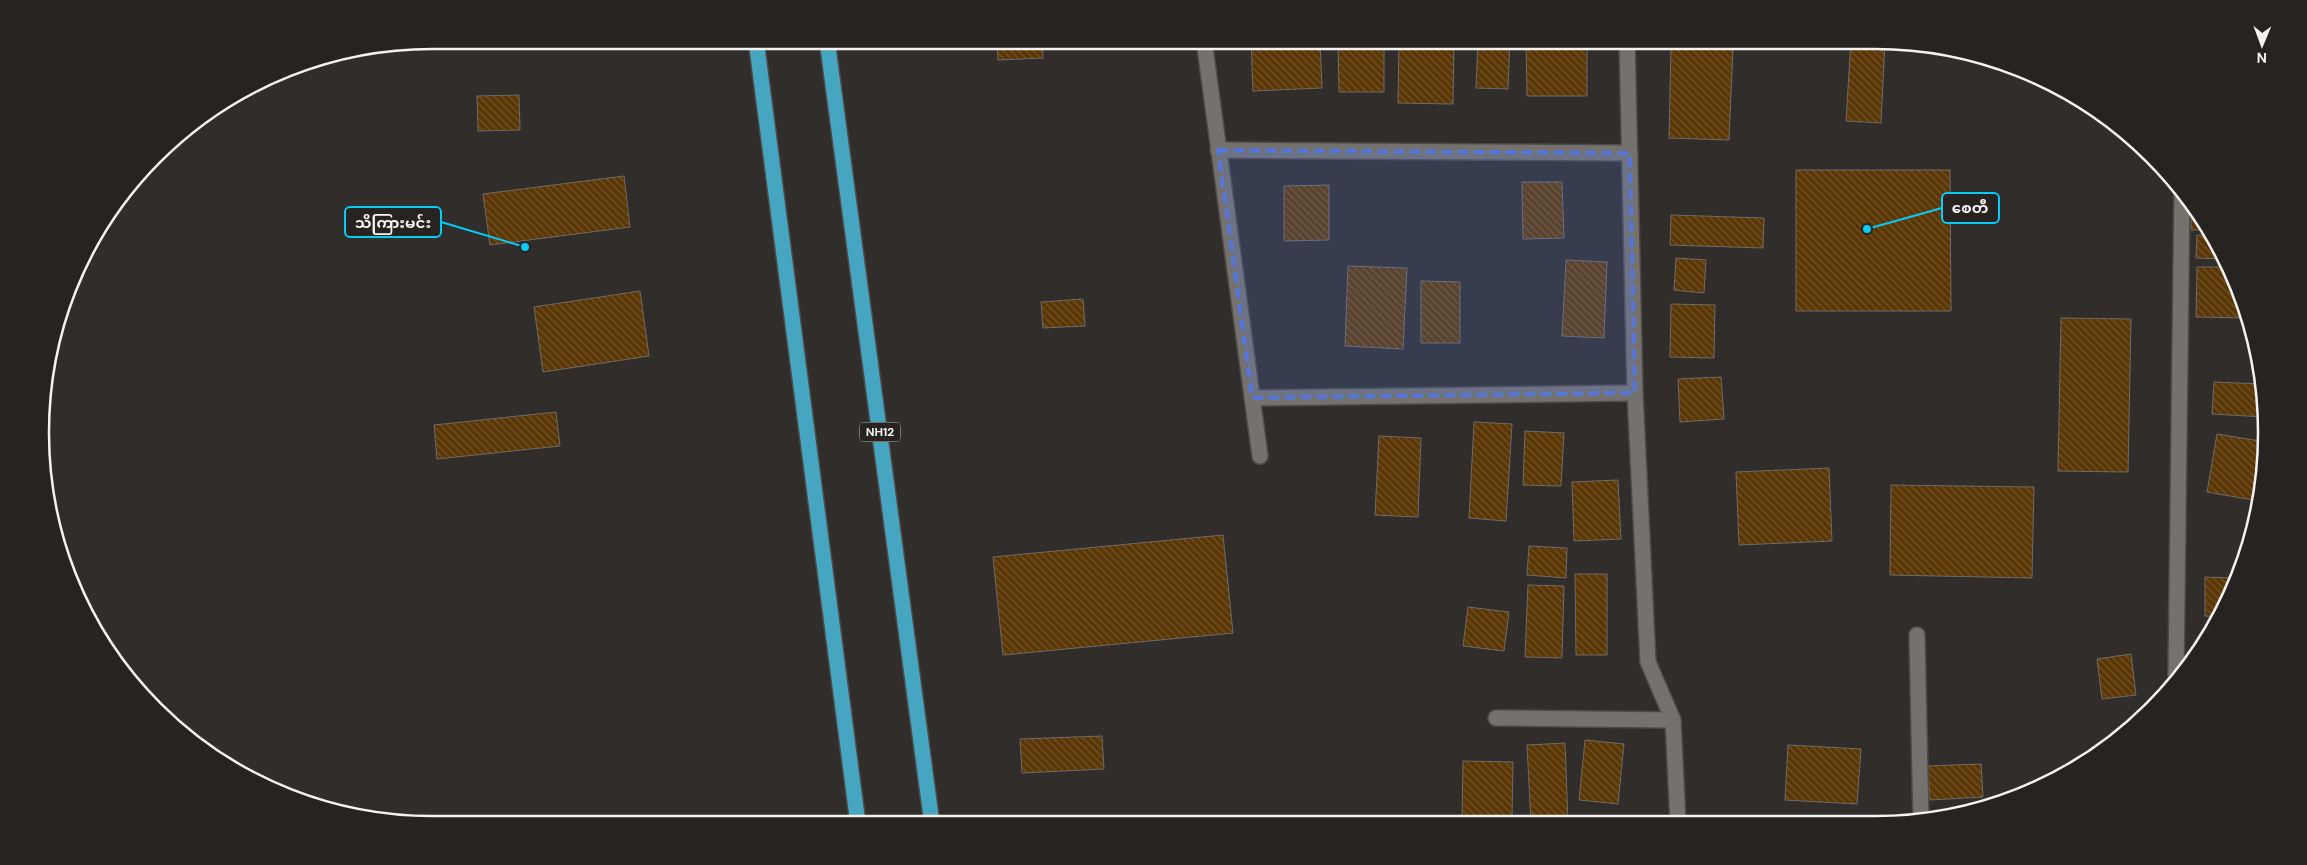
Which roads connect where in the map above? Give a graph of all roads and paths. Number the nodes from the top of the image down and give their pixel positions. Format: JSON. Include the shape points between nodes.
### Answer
{"nodes":[{"id":1,"x":757,"y":49,"type":"edge"},
{"id":2,"x":828,"y":49,"type":"edge"},
{"id":3,"x":1205,"y":49,"type":"edge"},
{"id":4,"x":1627,"y":49,"type":"edge"},
{"id":5,"x":1218,"y":150,"type":"junction"},
{"id":6,"x":1630,"y":153,"type":"junction"},
{"id":7,"x":2182,"y":203,"type":"edge"},
{"id":8,"x":1635,"y":393,"type":"junction"},
{"id":9,"x":1252,"y":398,"type":"junction"},
{"id":10,"x":1260,"y":456,"type":"dead end"},
{"id":11,"x":1917,"y":635,"type":"dead end"},
{"id":12,"x":2176,"y":670,"type":"edge"},
{"id":13,"x":1496,"y":718,"type":"dead end"},
{"id":14,"x":1673,"y":720,"type":"junction"},
{"id":15,"x":1921,"y":813,"type":"edge"},
{"id":16,"x":857,"y":816,"type":"edge"},
{"id":17,"x":931,"y":816,"type":"edge"},
{"id":18,"x":1678,"y":816,"type":"edge"}],
"edges":[{"from":1,"to":16,"type":"highway"},
{"from":2,"to":17,"type":"highway","number":"NH12"},
{"from":3,"to":5,"type":"street"},
{"from":4,"to":6,"type":"street"},
{"from":5,"to":6,"type":"street"},
{"from":5,"to":9,"type":"street"},
{"from":6,"to":8,"type":"street"},
{"from":7,"to":12,"type":"street"},
{"from":8,"to":9,"type":"street"},
{"from":8,"to":14,"type":"street","via":[[1648,662]]},
{"from":9,"to":10,"type":"street"},
{"from":11,"to":15,"type":"street"},
{"from":13,"to":14,"type":"street"},
{"from":14,"to":18,"type":"street"}]}
